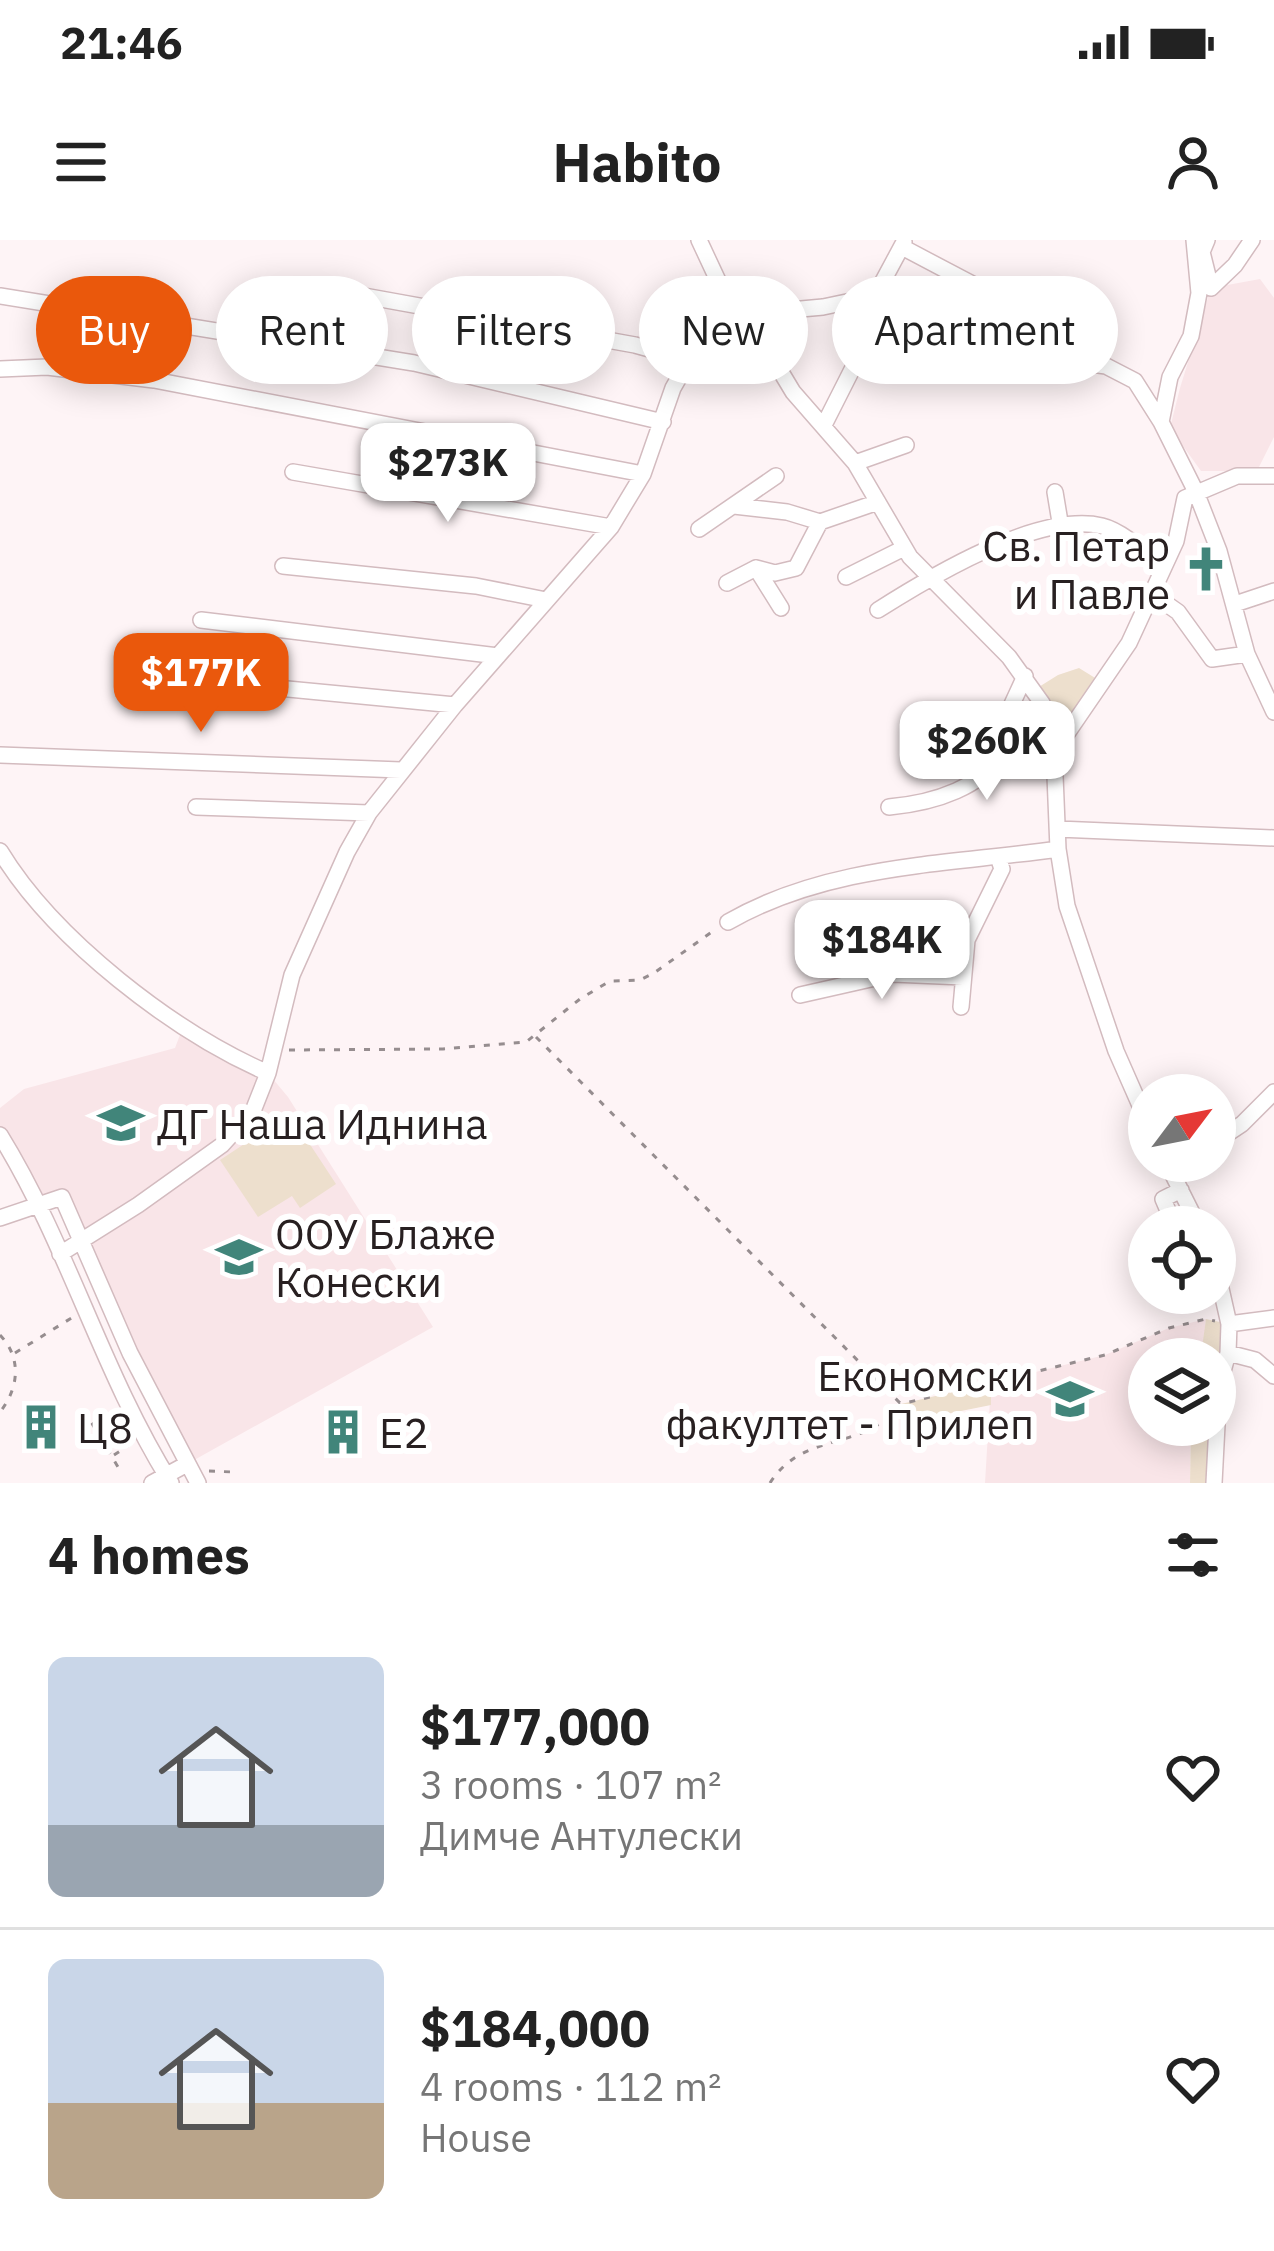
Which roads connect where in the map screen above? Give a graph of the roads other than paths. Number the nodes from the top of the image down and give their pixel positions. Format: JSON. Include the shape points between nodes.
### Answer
{"nodes":[{"id":1,"x":699,"y":240,"type":"edge"},
{"id":2,"x":1252,"y":240,"type":"edge"},
{"id":3,"x":904,"y":243,"type":"edge"},
{"id":4,"x":1200,"y":246,"type":"edge"},
{"id":5,"x":716,"y":276,"type":"edge"},
{"id":6,"x":886,"y":276,"type":"edge"},
{"id":7,"x":0,"y":296,"type":"edge"},
{"id":8,"x":388,"y":301,"type":"edge"},
{"id":9,"x":639,"y":347,"type":"edge"},
{"id":10,"x":0,"y":369,"type":"edge"},
{"id":11,"x":676,"y":384,"type":"edge"},
{"id":12,"x":788,"y":384,"type":"edge"},
{"id":13,"x":845,"y":384,"type":"edge"},
{"id":14,"x":663,"y":422,"type":"junction"},
{"id":15,"x":1162,"y":422,"type":"junction"},
{"id":16,"x":824,"y":425,"type":"junction"},
{"id":17,"x":906,"y":445,"type":"dead end"},
{"id":18,"x":855,"y":463,"type":"junction"},
{"id":19,"x":293,"y":472,"type":"dead end"},
{"id":20,"x":643,"y":474,"type":"junction"},
{"id":21,"x":776,"y":476,"type":"dead end"},
{"id":22,"x":1274,"y":476,"type":"edge"},
{"id":23,"x":1055,"y":492,"type":"dead end"},
{"id":24,"x":1196,"y":492,"type":"junction"},
{"id":25,"x":878,"y":502,"type":"junction"},
{"id":26,"x":734,"y":506,"type":"junction"},
{"id":27,"x":820,"y":522,"type":"junction"},
{"id":28,"x":611,"y":527,"type":"junction"},
{"id":29,"x":1061,"y":528,"type":"junction"},
{"id":30,"x":699,"y":529,"type":"dead end"},
{"id":31,"x":904,"y":548,"type":"junction"},
{"id":32,"x":283,"y":566,"type":"dead end"},
{"id":33,"x":756,"y":568,"type":"junction"},
{"id":34,"x":1163,"y":568,"type":"junction"},
{"id":35,"x":846,"y":578,"type":"dead end"},
{"id":36,"x":928,"y":578,"type":"junction"},
{"id":37,"x":727,"y":583,"type":"dead end"},
{"id":38,"x":1274,"y":591,"type":"edge"},
{"id":39,"x":1151,"y":592,"type":"junction"},
{"id":40,"x":547,"y":600,"type":"junction"},
{"id":41,"x":1234,"y":604,"type":"junction"},
{"id":42,"x":782,"y":608,"type":"dead end"},
{"id":43,"x":878,"y":610,"type":"dead end"},
{"id":44,"x":201,"y":620,"type":"dead end"},
{"id":45,"x":1247,"y":654,"type":"junction"},
{"id":46,"x":498,"y":656,"type":"junction"},
{"id":47,"x":1024,"y":676,"type":"junction"},
{"id":48,"x":172,"y":678,"type":"dead end"},
{"id":49,"x":455,"y":705,"type":"junction"},
{"id":50,"x":1274,"y":712,"type":"edge"},
{"id":51,"x":928,"y":721,"type":"dead end"},
{"id":52,"x":1002,"y":726,"type":"junction"},
{"id":53,"x":0,"y":755,"type":"edge"},
{"id":54,"x":401,"y":770,"type":"junction"},
{"id":55,"x":1055,"y":775,"type":"junction"},
{"id":56,"x":196,"y":807,"type":"dead end"},
{"id":57,"x":889,"y":807,"type":"dead end"},
{"id":58,"x":369,"y":813,"type":"junction"},
{"id":59,"x":1058,"y":829,"type":"junction"},
{"id":60,"x":1274,"y":838,"type":"edge"},
{"id":61,"x":1058,"y":849,"type":"junction"},
{"id":62,"x":0,"y":851,"type":"edge"},
{"id":63,"x":998,"y":857,"type":"junction"},
{"id":64,"x":728,"y":922,"type":"road end"},
{"id":65,"x":963,"y":977,"type":"junction"},
{"id":66,"x":800,"y":995,"type":"dead end"},
{"id":67,"x":961,"y":1007,"type":"dead end"},
{"id":68,"x":268,"y":1073,"type":"junction"},
{"id":69,"x":1128,"y":1078,"type":"edge"},
{"id":70,"x":1274,"y":1092,"type":"edge"},
{"id":71,"x":1236,"y":1128,"type":"edge"},
{"id":72,"x":0,"y":1136,"type":"edge"},
{"id":73,"x":1177,"y":1182,"type":"edge"},
{"id":74,"x":1181,"y":1190,"type":"junction"},
{"id":75,"x":39,"y":1204,"type":"junction"},
{"id":76,"x":1166,"y":1206,"type":"edge"},
{"id":77,"x":1189,"y":1206,"type":"edge"},
{"id":78,"x":0,"y":1218,"type":"edge"},
{"id":79,"x":83,"y":1242,"type":"junction"},
{"id":80,"x":60,"y":1254,"type":"junction"},
{"id":81,"x":1225,"y":1314,"type":"edge"},
{"id":82,"x":1274,"y":1318,"type":"edge"},
{"id":83,"x":1229,"y":1324,"type":"junction"},
{"id":84,"x":1229,"y":1338,"type":"edge"},
{"id":85,"x":1236,"y":1355,"type":"edge"},
{"id":86,"x":1274,"y":1376,"type":"edge"},
{"id":87,"x":1215,"y":1446,"type":"edge"},
{"id":88,"x":187,"y":1464,"type":"junction"},
{"id":89,"x":202,"y":1477,"type":"edge"},
{"id":90,"x":163,"y":1480,"type":"edge"},
{"id":91,"x":1214,"y":1483,"type":"edge"}],
"edges":[{"from":1,"to":5,"type":"street"},
{"from":2,"to":4,"type":"street","via":[[1211,288]]},
{"from":3,"to":6,"type":"street"},
{"from":3,"to":15,"type":"street","via":[[1076,362],[1136,382]]},
{"from":4,"to":15,"type":"street","via":[[1191,336],[1170,377]]},
{"from":7,"to":14,"type":"street","via":[[414,364]]},
{"from":8,"to":9,"type":"street"},
{"from":10,"to":20,"type":"street","via":[[154,380]]},
{"from":11,"to":14,"type":"street"},
{"from":12,"to":16,"type":"street"},
{"from":13,"to":16,"type":"street"},
{"from":14,"to":20,"type":"street"},
{"from":15,"to":24,"type":"street"},
{"from":16,"to":18,"type":"street"},
{"from":17,"to":18,"type":"street"},
{"from":18,"to":25,"type":"street"},
{"from":19,"to":28,"type":"street"},
{"from":20,"to":28,"type":"street"},
{"from":21,"to":26,"type":"street"},
{"from":22,"to":24,"type":"street","via":[[1237,476]]},
{"from":23,"to":29,"type":"street"},
{"from":24,"to":34,"type":"street","via":[[1184,498]]},
{"from":24,"to":41,"type":"street"},
{"from":25,"to":27,"type":"street"},
{"from":25,"to":31,"type":"street"},
{"from":26,"to":27,"type":"street"},
{"from":26,"to":30,"type":"street"},
{"from":27,"to":33,"type":"street","via":[[796,568]]},
{"from":28,"to":40,"type":"street"},
{"from":29,"to":34,"type":"street","via":[[1107,526]]},
{"from":29,"to":36,"type":"street","via":[[988,548]]},
{"from":31,"to":35,"type":"street"},
{"from":31,"to":36,"type":"street"},
{"from":32,"to":40,"type":"street"},
{"from":33,"to":37,"type":"street"},
{"from":33,"to":42,"type":"street"},
{"from":34,"to":39,"type":"street"},
{"from":36,"to":43,"type":"street"},
{"from":36,"to":47,"type":"street"},
{"from":38,"to":41,"type":"street"},
{"from":39,"to":45,"type":"street","via":[[1178,612],[1212,659]]},
{"from":39,"to":55,"type":"street","via":[[1129,644],[1066,735]]},
{"from":40,"to":46,"type":"street"},
{"from":41,"to":45,"type":"street"},
{"from":44,"to":46,"type":"street"},
{"from":45,"to":50,"type":"street"},
{"from":46,"to":49,"type":"street"},
{"from":47,"to":52,"type":"street"},
{"from":47,"to":55,"type":"street","via":[[1051,724]]},
{"from":48,"to":49,"type":"street"},
{"from":49,"to":54,"type":"street"},
{"from":51,"to":52,"type":"street","via":[[936,742]]},
{"from":52,"to":57,"type":"street","via":[[1006,747],[995,769],[921,804]]},
{"from":53,"to":54,"type":"street"},
{"from":54,"to":58,"type":"street"},
{"from":55,"to":59,"type":"street"},
{"from":56,"to":58,"type":"street"},
{"from":58,"to":68,"type":"street","via":[[292,975]]},
{"from":59,"to":60,"type":"street"},
{"from":59,"to":61,"type":"street"},
{"from":61,"to":63,"type":"street"},
{"from":61,"to":69,"type":"street","via":[[1067,906]]},
{"from":62,"to":68,"type":"street","via":[[80,947],[220,1052]]},
{"from":63,"to":64,"type":"street","via":[[811,886]]},
{"from":63,"to":65,"type":"street","via":[[1002,869],[968,940]]},
{"from":65,"to":66,"type":"street","via":[[893,974]]},
{"from":65,"to":67,"type":"street"},
{"from":68,"to":79,"type":"street","via":[[253,1111],[222,1145]]},
{"from":70,"to":71,"type":"street"},
{"from":72,"to":75,"type":"street"},
{"from":73,"to":74,"type":"street"},
{"from":74,"to":76,"type":"street","via":[[1163,1199]]},
{"from":74,"to":77,"type":"street"},
{"from":75,"to":78,"type":"street"},
{"from":75,"to":79,"type":"street","via":[[62,1196]]},
{"from":75,"to":80,"type":"street"},
{"from":79,"to":80,"type":"street"},
{"from":79,"to":88,"type":"street"},
{"from":80,"to":90,"type":"street"},
{"from":81,"to":83,"type":"street"},
{"from":82,"to":83,"type":"street"},
{"from":83,"to":84,"type":"street"},
{"from":85,"to":86,"type":"street"},
{"from":87,"to":91,"type":"street"},
{"from":88,"to":89,"type":"street"},
{"from":88,"to":90,"type":"street"}]}
